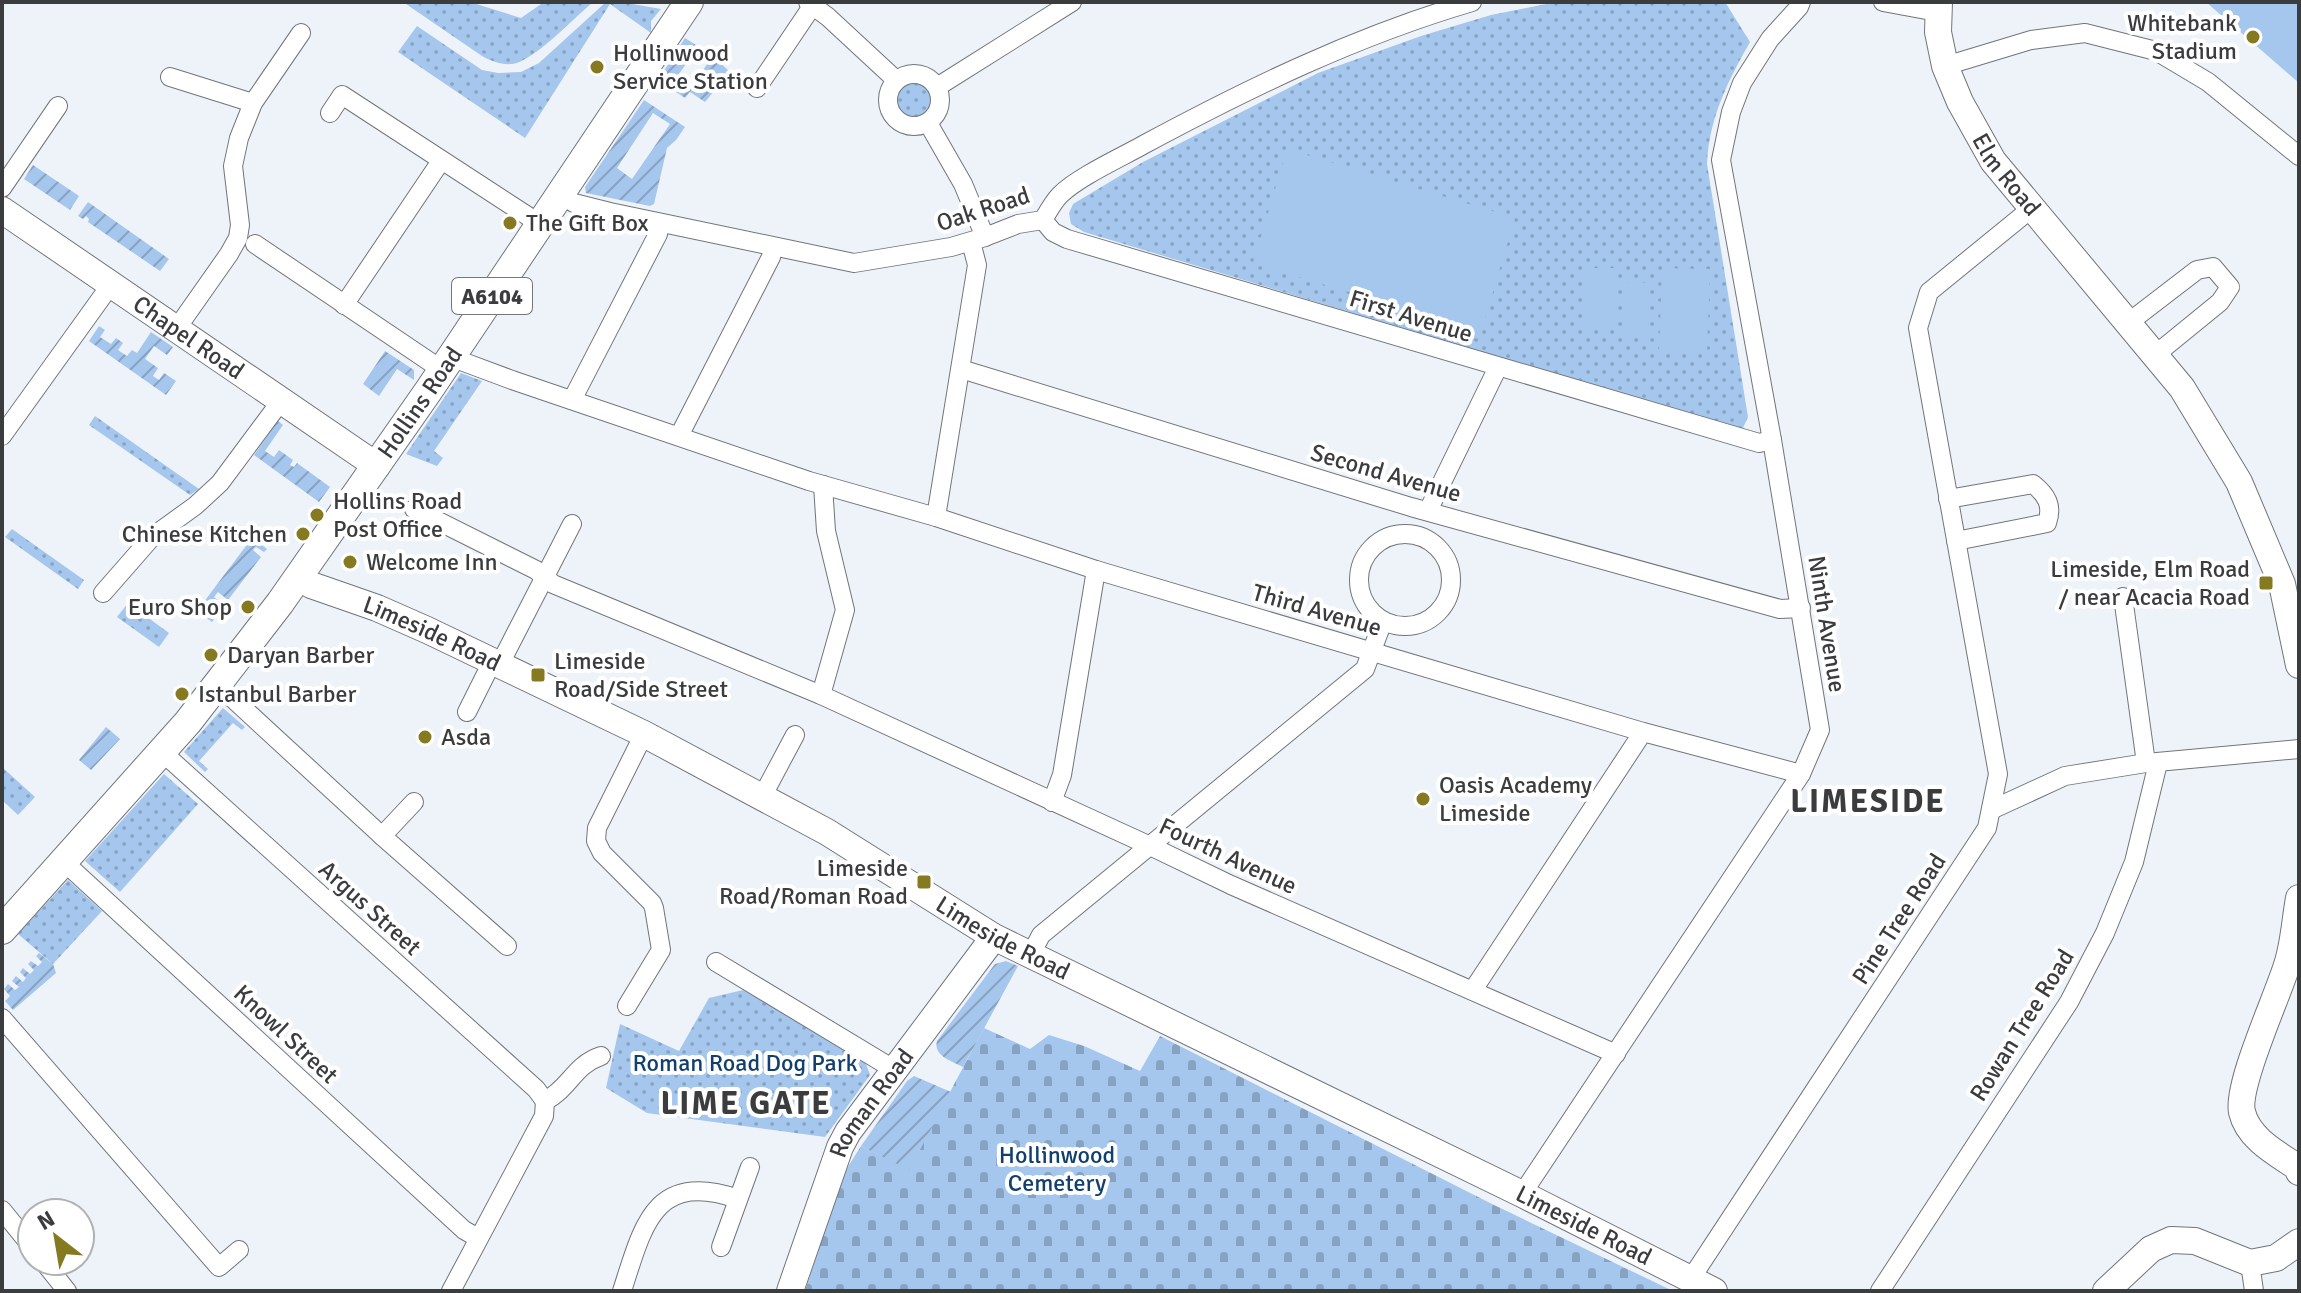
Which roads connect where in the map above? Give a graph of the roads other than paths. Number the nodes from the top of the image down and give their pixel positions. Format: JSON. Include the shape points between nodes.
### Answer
{"nodes":[{"id":1,"x":689,"y":2,"type":"edge"},
{"id":2,"x":1072,"y":2,"type":"edge"},
{"id":3,"x":1472,"y":2,"type":"edge"},
{"id":4,"x":1801,"y":2,"type":"edge"},
{"id":5,"x":1883,"y":2,"type":"edge"},
{"id":6,"x":812,"y":3,"type":"edge"},
{"id":7,"x":1938,"y":7,"type":"edge"},
{"id":8,"x":301,"y":33,"type":"dead end"},
{"id":9,"x":1945,"y":66,"type":"junction"},
{"id":10,"x":170,"y":77,"type":"dead end"},
{"id":11,"x":896,"y":80,"type":"junction"},
{"id":12,"x":937,"y":87,"type":"junction"},
{"id":13,"x":757,"y":88,"type":"dead end"},
{"id":14,"x":253,"y":103,"type":"junction"},
{"id":15,"x":58,"y":106,"type":"dead end"},
{"id":16,"x":330,"y":113,"type":"dead end"},
{"id":17,"x":928,"y":123,"type":"junction"},
{"id":18,"x":2299,"y":156,"type":"edge"},
{"id":19,"x":441,"y":161,"type":"junction"},
{"id":20,"x":2,"y":188,"type":"edge"},
{"id":21,"x":560,"y":194,"type":"junction"},
{"id":22,"x":2032,"y":208,"type":"junction"},
{"id":23,"x":2,"y":210,"type":"edge"},
{"id":24,"x":1043,"y":220,"type":"junction"},
{"id":25,"x":660,"y":223,"type":"junction"},
{"id":26,"x":540,"y":224,"type":"junction"},
{"id":27,"x":978,"y":239,"type":"junction"},
{"id":28,"x":255,"y":244,"type":"dead end"},
{"id":29,"x":773,"y":247,"type":"junction"},
{"id":30,"x":112,"y":283,"type":"junction"},
{"id":31,"x":344,"y":305,"type":"junction"},
{"id":32,"x":2128,"y":323,"type":"junction"},
{"id":33,"x":177,"y":328,"type":"junction"},
{"id":34,"x":2155,"y":355,"type":"junction"},
{"id":35,"x":447,"y":362,"type":"junction"},
{"id":36,"x":1498,"y":367,"type":"junction"},
{"id":37,"x":961,"y":369,"type":"junction"},
{"id":38,"x":572,"y":400,"type":"junction"},
{"id":39,"x":281,"y":401,"type":"junction"},
{"id":40,"x":2,"y":436,"type":"edge"},
{"id":41,"x":679,"y":436,"type":"junction"},
{"id":42,"x":1772,"y":440,"type":"junction"},
{"id":43,"x":377,"y":466,"type":"junction"},
{"id":44,"x":823,"y":485,"type":"junction"},
{"id":45,"x":1948,"y":499,"type":"junction"},
{"id":46,"x":414,"y":509,"type":"dead end"},
{"id":47,"x":1420,"y":509,"type":"junction"},
{"id":48,"x":936,"y":517,"type":"junction"},
{"id":49,"x":1447,"y":517,"type":"junction"},
{"id":50,"x":572,"y":524,"type":"dead end"},
{"id":51,"x":1399,"y":534,"type":"junction"},
{"id":52,"x":1956,"y":541,"type":"junction"},
{"id":53,"x":1434,"y":544,"type":"junction"},
{"id":54,"x":1096,"y":570,"type":"junction"},
{"id":55,"x":544,"y":576,"type":"junction"},
{"id":56,"x":300,"y":577,"type":"junction"},
{"id":57,"x":103,"y":593,"type":"dead end"},
{"id":58,"x":2123,"y":597,"type":"dead end"},
{"id":59,"x":1801,"y":608,"type":"junction"},
{"id":60,"x":1383,"y":621,"type":"junction"},
{"id":61,"x":1407,"y":626,"type":"junction"},
{"id":62,"x":1370,"y":651,"type":"junction"},
{"id":63,"x":1401,"y":660,"type":"junction"},
{"id":64,"x":495,"y":664,"type":"junction"},
{"id":65,"x":2299,"y":665,"type":"edge"},
{"id":66,"x":218,"y":685,"type":"junction"},
{"id":67,"x":821,"y":695,"type":"junction"},
{"id":68,"x":467,"y":712,"type":"dead end"},
{"id":69,"x":1643,"y":732,"type":"junction"},
{"id":70,"x":644,"y":734,"type":"junction"},
{"id":71,"x":795,"y":735,"type":"dead end"},
{"id":72,"x":2299,"y":749,"type":"edge"},
{"id":73,"x":162,"y":752,"type":"junction"},
{"id":74,"x":2152,"y":763,"type":"junction"},
{"id":75,"x":1801,"y":774,"type":"junction"},
{"id":76,"x":762,"y":797,"type":"junction"},
{"id":77,"x":414,"y":802,"type":"dead end"},
{"id":78,"x":1052,"y":802,"type":"junction"},
{"id":79,"x":1991,"y":810,"type":"junction"},
{"id":80,"x":382,"y":836,"type":"junction"},
{"id":81,"x":1148,"y":845,"type":"junction"},
{"id":82,"x":63,"y":861,"type":"junction"},
{"id":83,"x":2299,"y":898,"type":"edge"},
{"id":84,"x":2,"y":930,"type":"edge"},
{"id":85,"x":994,"y":937,"type":"junction"},
{"id":86,"x":507,"y":946,"type":"dead end"},
{"id":87,"x":1030,"y":956,"type":"junction"},
{"id":88,"x":716,"y":962,"type":"dead end"},
{"id":89,"x":1473,"y":990,"type":"junction"},
{"id":90,"x":627,"y":1006,"type":"dead end"},
{"id":91,"x":2,"y":1018,"type":"edge"},
{"id":92,"x":1616,"y":1054,"type":"junction"},
{"id":93,"x":601,"y":1056,"type":"dead end"},
{"id":94,"x":895,"y":1070,"type":"junction"},
{"id":95,"x":545,"y":1101,"type":"junction"},
{"id":96,"x":750,"y":1167,"type":"dead end"},
{"id":97,"x":2298,"y":1168,"type":"edge"},
{"id":98,"x":1522,"y":1194,"type":"junction"},
{"id":99,"x":738,"y":1199,"type":"junction"},
{"id":100,"x":2,"y":1210,"type":"edge"},
{"id":101,"x":16,"y":1227,"type":"edge"},
{"id":102,"x":478,"y":1238,"type":"junction"},
{"id":103,"x":2299,"y":1242,"type":"edge"},
{"id":104,"x":721,"y":1247,"type":"dead end"},
{"id":105,"x":239,"y":1250,"type":"dead end"},
{"id":106,"x":2250,"y":1263,"type":"junction"},
{"id":107,"x":1690,"y":1280,"type":"junction"},
{"id":108,"x":451,"y":1291,"type":"edge"},
{"id":109,"x":622,"y":1291,"type":"edge"},
{"id":110,"x":790,"y":1291,"type":"edge"},
{"id":111,"x":1714,"y":1291,"type":"edge"},
{"id":112,"x":1880,"y":1291,"type":"edge"},
{"id":113,"x":2106,"y":1291,"type":"edge"},
{"id":114,"x":2254,"y":1291,"type":"edge"}],
"edges":[{"from":1,"to":21,"type":"main road","name":"Hollins Road","number":"A6104"},
{"from":2,"to":12,"type":"street"},
{"from":3,"to":24,"type":"street","name":"Oak Road","via":[[1368,36],[1206,111],[1062,193]]},
{"from":4,"to":42,"type":"street","name":"Ninth Avenue","via":[[1742,83],[1721,160]]},
{"from":5,"to":7,"type":"street"},
{"from":6,"to":11,"type":"street"},
{"from":6,"to":13,"type":"street"},
{"from":7,"to":9,"type":"street","name":"Elm Road"},
{"from":8,"to":14,"type":"street"},
{"from":9,"to":18,"type":"street","via":[[2031,40],[2085,33],[2156,51],[2208,82]]},
{"from":9,"to":22,"type":"street","name":"Elm Road","via":[[1993,161]]},
{"from":10,"to":14,"type":"street"},
{"from":11,"to":12,"type":"street","via":[[918,74]]},
{"from":11,"to":17,"type":"street","via":[[887,95],[895,119],[911,127]]},
{"from":12,"to":17,"type":"street","via":[[940,103]]},
{"from":14,"to":33,"type":"street","via":[[233,166],[238,238]]},
{"from":15,"to":20,"type":"street"},
{"from":16,"to":19,"type":"street","via":[[342,95]]},
{"from":17,"to":27,"type":"street","via":[[963,184]]},
{"from":19,"to":26,"type":"street"},
{"from":19,"to":31,"type":"street"},
{"from":21,"to":25,"type":"street","name":"Oak Road","via":[[574,203]]},
{"from":21,"to":26,"type":"main road","name":"Hollins Road","number":"A6104"},
{"from":22,"to":32,"type":"street","name":"Elm Road"},
{"from":22,"to":45,"type":"street","name":"Pine Tree Road","via":[[1929,292],[1918,328]]},
{"from":23,"to":30,"type":"street","name":"Chapel Road"},
{"from":24,"to":27,"type":"street","name":"Oak Road"},
{"from":24,"to":36,"type":"street","name":"First Avenue","via":[[1067,239]]},
{"from":25,"to":29,"type":"street","name":"Oak Road"},
{"from":25,"to":38,"type":"street"},
{"from":26,"to":35,"type":"main road","name":"Hollins Road","number":"A6104"},
{"from":27,"to":29,"type":"street","name":"Oak Road","via":[[854,263]]},
{"from":27,"to":37,"type":"street"},
{"from":28,"to":31,"type":"street","name":"Third Avenue"},
{"from":29,"to":41,"type":"street"},
{"from":30,"to":33,"type":"street","name":"Chapel Road"},
{"from":30,"to":40,"type":"street"},
{"from":31,"to":35,"type":"street","name":"Third Avenue"},
{"from":32,"to":34,"type":"street","name":"Elm Road"},
{"from":32,"to":34,"type":"street","via":[[2197,270],[2213,267],[2230,287],[2220,302]]},
{"from":33,"to":39,"type":"street","name":"Chapel Road"},
{"from":34,"to":65,"type":"street","name":"Elm Road","via":[[2182,388],[2239,482],[2282,584]]},
{"from":35,"to":38,"type":"street","name":"Third Avenue","via":[[461,361]]},
{"from":35,"to":43,"type":"main road","name":"Hollins Road","number":"A6104"},
{"from":36,"to":42,"type":"street","name":"First Avenue","via":[[1759,443]]},
{"from":36,"to":47,"type":"street"},
{"from":37,"to":47,"type":"street","name":"Second Avenue"},
{"from":37,"to":48,"type":"street"},
{"from":38,"to":41,"type":"street","name":"Third Avenue"},
{"from":39,"to":43,"type":"street","name":"Chapel Road"},
{"from":39,"to":57,"type":"street","via":[[220,483],[152,537]]},
{"from":41,"to":44,"type":"street","name":"Third Avenue"},
{"from":42,"to":59,"type":"street","name":"Ninth Avenue"},
{"from":43,"to":56,"type":"main road","name":"Hollins Road","number":"A6104"},
{"from":44,"to":48,"type":"street","name":"Third Avenue"},
{"from":44,"to":67,"type":"street","via":[[826,531],[845,610]]},
{"from":45,"to":52,"type":"street","name":"Pine Tree Road"},
{"from":45,"to":52,"type":"street","via":[[2033,484],[2045,493],[2051,512],[2047,523]]},
{"from":46,"to":55,"type":"street","name":"Fourth Avenue"},
{"from":47,"to":49,"type":"street","name":"Second Avenue"},
{"from":47,"to":51,"type":"street"},
{"from":48,"to":54,"type":"street","name":"Third Avenue"},
{"from":49,"to":53,"type":"street"},
{"from":49,"to":59,"type":"street","name":"Second Avenue","via":[[1780,609]]},
{"from":50,"to":55,"type":"street"},
{"from":51,"to":53,"type":"street"},
{"from":51,"to":60,"type":"street","via":[[1372,547],[1359,571],[1363,600]]},
{"from":52,"to":79,"type":"street","name":"Pine Tree Road","via":[[1998,774]]},
{"from":53,"to":61,"type":"street","via":[[1445,556],[1451,588],[1435,615]]},
{"from":54,"to":62,"type":"street","name":"Third Avenue"},
{"from":54,"to":78,"type":"street","via":[[1062,775]]},
{"from":55,"to":64,"type":"street","via":[[503,658]]},
{"from":55,"to":67,"type":"street","name":"Fourth Avenue"},
{"from":56,"to":64,"type":"street","name":"Limeside Road"},
{"from":56,"to":66,"type":"main road","name":"Hollins Road","number":"A6104"},
{"from":58,"to":74,"type":"street"},
{"from":59,"to":75,"type":"street","name":"Ninth Avenue","via":[[1820,730]]},
{"from":60,"to":61,"type":"street"},
{"from":60,"to":62,"type":"street"},
{"from":61,"to":63,"type":"street"},
{"from":62,"to":63,"type":"street","name":"Third Avenue"},
{"from":62,"to":81,"type":"street","via":[[1365,669]]},
{"from":63,"to":69,"type":"street","name":"Third Avenue"},
{"from":64,"to":68,"type":"street"},
{"from":64,"to":70,"type":"street","name":"Limeside Road"},
{"from":66,"to":73,"type":"main road","name":"Hollins Road","number":"A6104"},
{"from":66,"to":80,"type":"street"},
{"from":67,"to":78,"type":"street","name":"Fourth Avenue"},
{"from":69,"to":75,"type":"street","name":"Third Avenue"},
{"from":69,"to":89,"type":"street"},
{"from":70,"to":76,"type":"street","name":"Limeside Road"},
{"from":70,"to":90,"type":"street","via":[[597,828],[596,841],[654,908],[661,950]]},
{"from":71,"to":76,"type":"street"},
{"from":72,"to":74,"type":"street"},
{"from":73,"to":82,"type":"main road","name":"Hollins Road","number":"A6104"},
{"from":73,"to":95,"type":"street","name":"Argus Street"},
{"from":74,"to":79,"type":"street","via":[[2065,776]]},
{"from":74,"to":112,"type":"street","name":"Rowan Tree Road","via":[[2134,862],[2105,933],[2076,989]]},
{"from":75,"to":92,"type":"street","name":"Ninth Avenue"},
{"from":76,"to":85,"type":"street","name":"Limeside Road"},
{"from":77,"to":80,"type":"street"},
{"from":78,"to":81,"type":"street","name":"Fourth Avenue"},
{"from":79,"to":107,"type":"street","name":"Pine Tree Road","via":[[1987,828]]},
{"from":80,"to":86,"type":"street"},
{"from":81,"to":87,"type":"street","via":[[1041,935]]},
{"from":81,"to":89,"type":"street","name":"Fourth Avenue"},
{"from":82,"to":84,"type":"main road","name":"Hollins Road","number":"A6104"},
{"from":82,"to":102,"type":"street","name":"Knowl Street"},
{"from":83,"to":97,"type":"street","via":[[2289,962],[2241,1104],[2251,1132]]},
{"from":85,"to":87,"type":"street","name":"Limeside Road"},
{"from":85,"to":94,"type":"street","name":"Roman Road"},
{"from":87,"to":98,"type":"street","name":"Limeside Road"},
{"from":88,"to":94,"type":"street"},
{"from":89,"to":92,"type":"street","name":"Fourth Avenue"},
{"from":91,"to":105,"type":"street","via":[[219,1267]]},
{"from":92,"to":98,"type":"street","name":"Ninth Avenue"},
{"from":93,"to":95,"type":"street","via":[[589,1060]]},
{"from":94,"to":110,"type":"street","name":"Roman Road","via":[[840,1147]]},
{"from":95,"to":102,"type":"street","via":[[544,1116]]},
{"from":96,"to":99,"type":"street"},
{"from":98,"to":107,"type":"street","name":"Limeside Road"},
{"from":99,"to":104,"type":"street"},
{"from":99,"to":109,"type":"street","via":[[691,1191],[662,1203],[644,1229]]},
{"from":100,"to":101,"type":"street"},
{"from":102,"to":108,"type":"street"},
{"from":103,"to":106,"type":"street","via":[[2276,1258]]},
{"from":106,"to":113,"type":"street","via":[[2195,1241],[2171,1240],[2151,1249]]},
{"from":106,"to":114,"type":"street"},
{"from":107,"to":111,"type":"street","name":"Limeside Road"}]}
